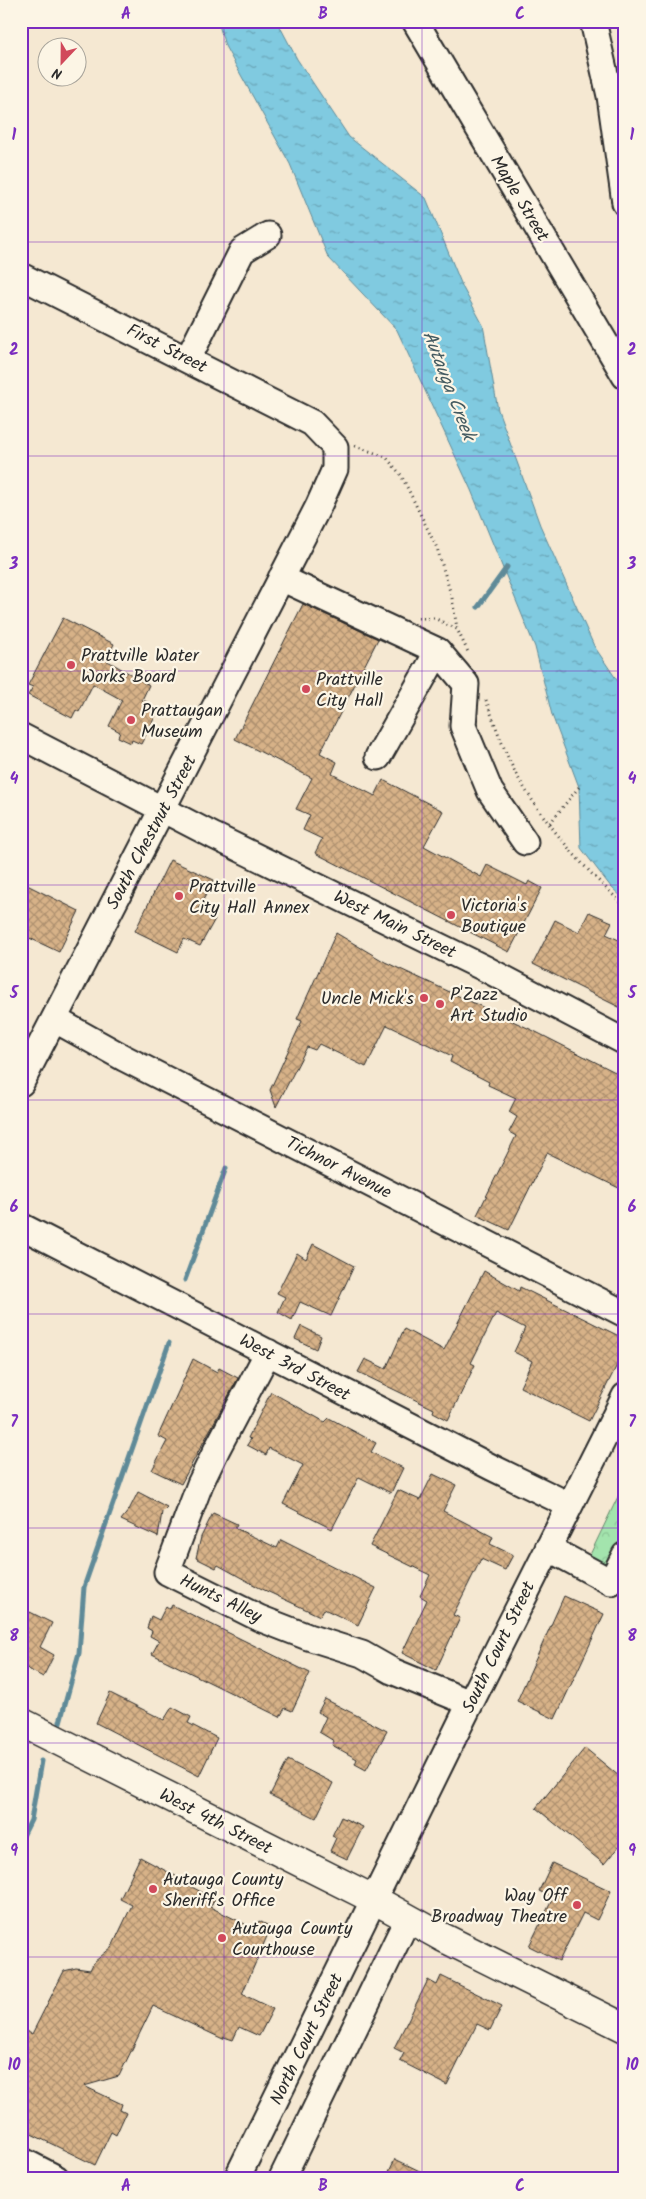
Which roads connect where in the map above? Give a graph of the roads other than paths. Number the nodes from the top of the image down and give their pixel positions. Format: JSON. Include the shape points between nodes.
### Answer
{"nodes":[{"id":1,"x":415,"y":21,"type":"edge"},
{"id":2,"x":593,"y":21,"type":"edge"},
{"id":3,"x":625,"y":203,"type":"edge"},
{"id":4,"x":268,"y":235,"type":"dead end"},
{"id":5,"x":21,"y":276,"type":"edge"},
{"id":6,"x":188,"y":359,"type":"junction"},
{"id":7,"x":625,"y":376,"type":"edge"},
{"id":8,"x":312,"y":423,"type":"joint"},
{"id":9,"x":281,"y":578,"type":"junction"},
{"id":10,"x":438,"y":651,"type":"junction"},
{"id":11,"x":21,"y":736,"type":"edge"},
{"id":12,"x":378,"y":757,"type":"dead end"},
{"id":13,"x":164,"y":808,"type":"junction"},
{"id":14,"x":525,"y":842,"type":"dead end"},
{"id":15,"x":54,"y":1019,"type":"junction"},
{"id":16,"x":625,"y":1042,"type":"edge"},
{"id":17,"x":21,"y":1083,"type":"edge"},
{"id":18,"x":21,"y":1226,"type":"edge"},
{"id":19,"x":625,"y":1314,"type":"edge"},
{"id":20,"x":268,"y":1352,"type":"junction"},
{"id":21,"x":625,"y":1396,"type":"edge"},
{"id":22,"x":569,"y":1505,"type":"junction"},
{"id":23,"x":548,"y":1548,"type":"junction"},
{"id":24,"x":625,"y":1555,"type":"edge"},
{"id":25,"x":470,"y":1703,"type":"junction"},
{"id":26,"x":21,"y":1722,"type":"edge"},
{"id":27,"x":374,"y":1900,"type":"junction"},
{"id":28,"x":408,"y":1918,"type":"junction"},
{"id":29,"x":625,"y":2028,"type":"edge"},
{"id":30,"x":21,"y":2160,"type":"edge"},
{"id":31,"x":56,"y":2178,"type":"edge"},
{"id":32,"x":237,"y":2178,"type":"edge"},
{"id":33,"x":282,"y":2178,"type":"edge"}],
"edges":[{"from":1,"to":7,"type":"street","name":"Maple Street"},
{"from":2,"to":3,"type":"street","via":[[610,96]]},
{"from":4,"to":6,"type":"street","via":[[242,251]]},
{"from":5,"to":6,"type":"street","name":"First Street"},
{"from":6,"to":8,"type":"street","name":"First Street"},
{"from":8,"to":9,"type":"street","name":"South Chestnut Street","via":[[335,447],[335,469]]},
{"from":9,"to":10,"type":"street"},
{"from":9,"to":13,"type":"street","name":"South Chestnut Street"},
{"from":10,"to":12,"type":"street"},
{"from":10,"to":14,"type":"street","via":[[466,684],[463,726],[490,791]]},
{"from":11,"to":13,"type":"street","name":"West Main Street"},
{"from":13,"to":15,"type":"street","name":"South Chestnut Street"},
{"from":13,"to":16,"type":"street","name":"West Main Street"},
{"from":15,"to":17,"type":"street","name":"South Chestnut Street"},
{"from":15,"to":19,"type":"street","name":"Tichnor Avenue","via":[[124,1058]]},
{"from":18,"to":20,"type":"street","name":"West 3rd Street"},
{"from":20,"to":22,"type":"street","name":"West 3rd Street"},
{"from":20,"to":25,"type":"street","name":"Hunts Alley","via":[[200,1484],[167,1572],[259,1618],[362,1654],[400,1675]]},
{"from":21,"to":22,"type":"street","name":"South Court Street"},
{"from":22,"to":23,"type":"street","name":"South Court Street"},
{"from":23,"to":24,"type":"street","via":[[611,1582]]},
{"from":23,"to":25,"type":"street","name":"South Court Street"},
{"from":25,"to":27,"type":"street","name":"South Court Street"},
{"from":26,"to":27,"type":"main road","name":"West 4th Street"},
{"from":27,"to":28,"type":"main road","name":"West 4th Street"},
{"from":27,"to":32,"type":"street","name":"North Court Street"},
{"from":28,"to":29,"type":"main road","name":"West 4th Street"},
{"from":28,"to":33,"type":"street"},
{"from":30,"to":31,"type":"street"}]}
